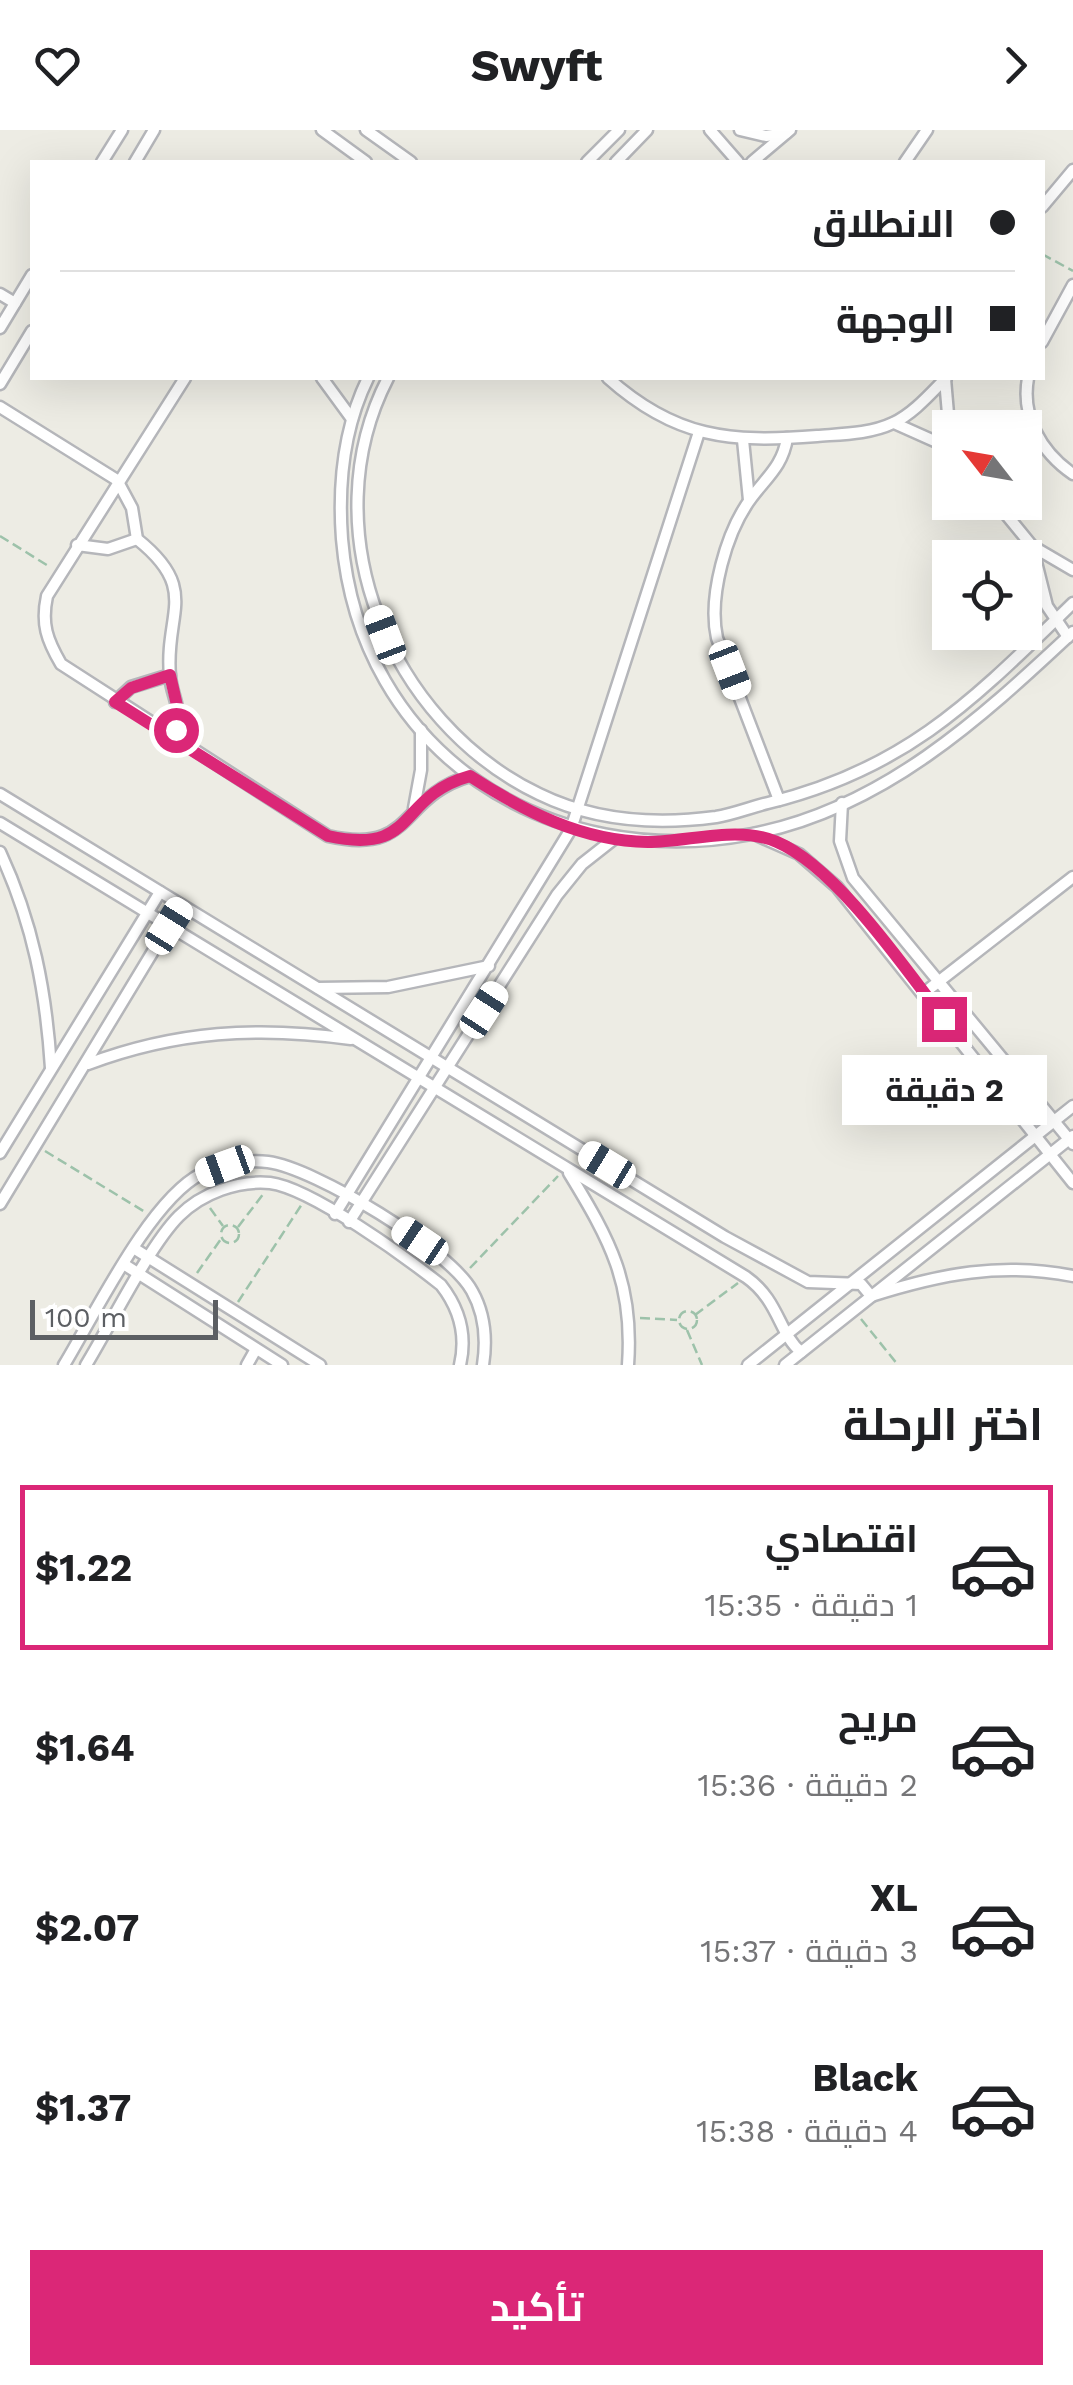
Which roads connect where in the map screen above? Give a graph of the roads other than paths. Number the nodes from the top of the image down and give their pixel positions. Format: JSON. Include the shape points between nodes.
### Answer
{"nodes":[{"id":1,"x":122,"y":130,"type":"edge"},
{"id":2,"x":154,"y":130,"type":"edge"},
{"id":3,"x":322,"y":130,"type":"edge"},
{"id":4,"x":366,"y":130,"type":"edge"},
{"id":5,"x":619,"y":130,"type":"edge"},
{"id":6,"x":646,"y":130,"type":"edge"},
{"id":7,"x":740,"y":130,"type":"edge"},
{"id":8,"x":927,"y":130,"type":"edge"},
{"id":9,"x":714,"y":131,"type":"edge"},
{"id":10,"x":789,"y":132,"type":"edge"},
{"id":11,"x":379,"y":134,"type":"edge"},
{"id":12,"x":103,"y":160,"type":"edge"},
{"id":13,"x":135,"y":160,"type":"edge"},
{"id":14,"x":363,"y":160,"type":"edge"},
{"id":15,"x":409,"y":160,"type":"edge"},
{"id":16,"x":589,"y":160,"type":"edge"},
{"id":17,"x":618,"y":160,"type":"edge"},
{"id":18,"x":736,"y":160,"type":"edge"},
{"id":19,"x":754,"y":160,"type":"edge"},
{"id":20,"x":906,"y":160,"type":"edge"},
{"id":21,"x":1073,"y":170,"type":"edge"},
{"id":22,"x":1045,"y":203,"type":"edge"},
{"id":23,"x":30,"y":277,"type":"edge"},
{"id":24,"x":1072,"y":291,"type":"edge"},
{"id":25,"x":0,"y":294,"type":"edge"},
{"id":26,"x":15,"y":303,"type":"junction"},
{"id":27,"x":0,"y":326,"type":"edge"},
{"id":28,"x":30,"y":333,"type":"edge"},
{"id":29,"x":1045,"y":337,"type":"edge"},
{"id":30,"x":185,"y":380,"type":"edge"},
{"id":31,"x":323,"y":380,"type":"edge"},
{"id":32,"x":367,"y":380,"type":"edge"},
{"id":33,"x":387,"y":380,"type":"edge"},
{"id":34,"x":610,"y":380,"type":"edge"},
{"id":35,"x":944,"y":380,"type":"edge"},
{"id":36,"x":946,"y":380,"type":"edge"},
{"id":37,"x":1028,"y":380,"type":"edge"},
{"id":38,"x":0,"y":384,"type":"edge"},
{"id":39,"x":0,"y":407,"type":"edge"},
{"id":40,"x":948,"y":410,"type":"edge"},
{"id":41,"x":352,"y":420,"type":"junction"},
{"id":42,"x":894,"y":423,"type":"junction"},
{"id":43,"x":698,"y":432,"type":"junction"},
{"id":44,"x":787,"y":438,"type":"junction"},
{"id":45,"x":743,"y":440,"type":"junction"},
{"id":46,"x":932,"y":440,"type":"edge"},
{"id":47,"x":1073,"y":474,"type":"edge"},
{"id":48,"x":118,"y":480,"type":"junction"},
{"id":49,"x":749,"y":500,"type":"junction"},
{"id":50,"x":1011,"y":520,"type":"edge"},
{"id":51,"x":137,"y":540,"type":"junction"},
{"id":52,"x":1027,"y":540,"type":"edge"},
{"id":53,"x":78,"y":545,"type":"junction"},
{"id":54,"x":1042,"y":552,"type":"edge"},
{"id":55,"x":1073,"y":570,"type":"edge"},
{"id":56,"x":1042,"y":579,"type":"edge"},
{"id":57,"x":1073,"y":604,"type":"edge"},
{"id":58,"x":1055,"y":621,"type":"junction"},
{"id":59,"x":1070,"y":634,"type":"edge"},
{"id":60,"x":170,"y":675,"type":"junction"},
{"id":61,"x":115,"y":702,"type":"junction"},
{"id":62,"x":421,"y":730,"type":"junction"},
{"id":63,"x":172,"y":736,"type":"junction"},
{"id":64,"x":470,"y":776,"type":"junction"},
{"id":65,"x":0,"y":794,"type":"edge"},
{"id":66,"x":779,"y":800,"type":"junction"},
{"id":67,"x":842,"y":803,"type":"junction"},
{"id":68,"x":756,"y":806,"type":"junction"},
{"id":69,"x":414,"y":808,"type":"junction"},
{"id":70,"x":577,"y":809,"type":"junction"},
{"id":71,"x":0,"y":823,"type":"edge"},
{"id":72,"x":571,"y":829,"type":"junction"},
{"id":73,"x":757,"y":832,"type":"junction"},
{"id":74,"x":615,"y":838,"type":"junction"},
{"id":75,"x":0,"y":852,"type":"edge"},
{"id":76,"x":1073,"y":877,"type":"edge"},
{"id":77,"x":160,"y":892,"type":"junction"},
{"id":78,"x":182,"y":905,"type":"junction"},
{"id":79,"x":147,"y":912,"type":"junction"},
{"id":80,"x":169,"y":926,"type":"junction"},
{"id":81,"x":490,"y":966,"type":"junction"},
{"id":82,"x":940,"y":980,"type":"junction"},
{"id":83,"x":318,"y":988,"type":"junction"},
{"id":84,"x":924,"y":993,"type":"junction"},
{"id":85,"x":358,"y":1040,"type":"junction"},
{"id":86,"x":433,"y":1058,"type":"junction"},
{"id":87,"x":87,"y":1064,"type":"junction"},
{"id":88,"x":447,"y":1066,"type":"junction"},
{"id":89,"x":51,"y":1070,"type":"junction"},
{"id":90,"x":420,"y":1079,"type":"junction"},
{"id":91,"x":434,"y":1087,"type":"junction"},
{"id":92,"x":1073,"y":1106,"type":"edge"},
{"id":93,"x":1054,"y":1121,"type":"junction"},
{"id":94,"x":1035,"y":1136,"type":"junction"},
{"id":95,"x":1072,"y":1140,"type":"edge"},
{"id":96,"x":0,"y":1154,"type":"edge"},
{"id":97,"x":1050,"y":1154,"type":"junction"},
{"id":98,"x":566,"y":1168,"type":"junction"},
{"id":99,"x":1073,"y":1184,"type":"edge"},
{"id":100,"x":346,"y":1196,"type":"junction"},
{"id":101,"x":0,"y":1204,"type":"edge"},
{"id":102,"x":360,"y":1204,"type":"junction"},
{"id":103,"x":334,"y":1214,"type":"junction"},
{"id":104,"x":349,"y":1222,"type":"junction"},
{"id":105,"x":135,"y":1249,"type":"junction"},
{"id":106,"x":150,"y":1259,"type":"junction"},
{"id":107,"x":125,"y":1266,"type":"junction"},
{"id":108,"x":140,"y":1275,"type":"junction"},
{"id":109,"x":1073,"y":1276,"type":"edge"},
{"id":110,"x":853,"y":1282,"type":"junction"},
{"id":111,"x":871,"y":1296,"type":"junction"},
{"id":112,"x":788,"y":1332,"type":"junction"},
{"id":113,"x":256,"y":1349,"type":"junction"},
{"id":114,"x":801,"y":1352,"type":"junction"},
{"id":115,"x":269,"y":1362,"type":"edge"},
{"id":116,"x":64,"y":1365,"type":"edge"},
{"id":117,"x":86,"y":1365,"type":"edge"},
{"id":118,"x":247,"y":1365,"type":"edge"},
{"id":119,"x":282,"y":1365,"type":"edge"},
{"id":120,"x":320,"y":1365,"type":"edge"},
{"id":121,"x":460,"y":1365,"type":"edge"},
{"id":122,"x":483,"y":1365,"type":"edge"},
{"id":123,"x":628,"y":1365,"type":"edge"},
{"id":124,"x":748,"y":1365,"type":"edge"},
{"id":125,"x":785,"y":1365,"type":"edge"}],
"edges":[{"from":1,"to":12,"type":"street"},
{"from":2,"to":13,"type":"street"},
{"from":3,"to":14,"type":"street"},
{"from":4,"to":11,"type":"street"},
{"from":5,"to":16,"type":"street"},
{"from":6,"to":17,"type":"street"},
{"from":7,"to":10,"type":"street"},
{"from":8,"to":20,"type":"street"},
{"from":9,"to":18,"type":"street"},
{"from":10,"to":19,"type":"street"},
{"from":11,"to":15,"type":"street"},
{"from":21,"to":22,"type":"street"},
{"from":23,"to":26,"type":"street"},
{"from":24,"to":29,"type":"street"},
{"from":25,"to":26,"type":"street"},
{"from":26,"to":27,"type":"street"},
{"from":28,"to":38,"type":"street"},
{"from":30,"to":48,"type":"street"},
{"from":31,"to":41,"type":"street"},
{"from":32,"to":41,"type":"street"},
{"from":33,"to":70,"type":"street","via":[[364,445],[358,519],[364,570],[385,635],[420,696],[458,740],[509,779]]},
{"from":34,"to":43,"type":"street","via":[[648,411]]},
{"from":35,"to":42,"type":"street"},
{"from":36,"to":40,"type":"street"},
{"from":37,"to":47,"type":"street","via":[[1034,430]]},
{"from":39,"to":48,"type":"street"},
{"from":41,"to":62,"type":"street","via":[[341,522],[352,601],[384,679]]},
{"from":42,"to":44,"type":"street"},
{"from":42,"to":46,"type":"street"},
{"from":43,"to":45,"type":"street"},
{"from":43,"to":70,"type":"street"},
{"from":44,"to":45,"type":"street"},
{"from":44,"to":49,"type":"street","via":[[778,467]]},
{"from":45,"to":49,"type":"street"},
{"from":48,"to":51,"type":"street"},
{"from":48,"to":53,"type":"street"},
{"from":49,"to":66,"type":"street","via":[[718,575],[714,624]]},
{"from":50,"to":52,"type":"street"},
{"from":51,"to":53,"type":"street","via":[[108,549]]},
{"from":51,"to":60,"type":"street","via":[[159,556],[175,591]]},
{"from":53,"to":61,"type":"street","via":[[47,596],[42,619],[61,664]]},
{"from":54,"to":55,"type":"street"},
{"from":56,"to":58,"type":"street"},
{"from":57,"to":58,"type":"street"},
{"from":58,"to":59,"type":"street"},
{"from":58,"to":66,"type":"street","via":[[972,701],[904,751]]},
{"from":59,"to":67,"type":"street","via":[[955,739],[914,768]]},
{"from":60,"to":61,"type":"street","via":[[131,688]]},
{"from":60,"to":63,"type":"street","via":[[179,714]]},
{"from":61,"to":63,"type":"street"},
{"from":62,"to":64,"type":"street"},
{"from":62,"to":69,"type":"street"},
{"from":63,"to":69,"type":"street","via":[[328,836],[384,840]]},
{"from":64,"to":69,"type":"street"},
{"from":64,"to":72,"type":"street"},
{"from":65,"to":77,"type":"street"},
{"from":66,"to":68,"type":"street"},
{"from":67,"to":73,"type":"street"},
{"from":67,"to":82,"type":"street","via":[[840,841],[853,878]]},
{"from":68,"to":70,"type":"street","via":[[684,821]]},
{"from":68,"to":73,"type":"street"},
{"from":70,"to":72,"type":"street"},
{"from":71,"to":79,"type":"street"},
{"from":72,"to":74,"type":"street"},
{"from":72,"to":81,"type":"street"},
{"from":73,"to":74,"type":"street","via":[[658,842]]},
{"from":73,"to":84,"type":"street","via":[[819,869]]},
{"from":74,"to":88,"type":"street","via":[[568,880]]},
{"from":75,"to":89,"type":"street","via":[[41,970]]},
{"from":76,"to":82,"type":"street"},
{"from":77,"to":78,"type":"street"},
{"from":77,"to":79,"type":"street"},
{"from":78,"to":80,"type":"street"},
{"from":78,"to":83,"type":"street"},
{"from":79,"to":80,"type":"street"},
{"from":79,"to":89,"type":"street"},
{"from":80,"to":85,"type":"street"},
{"from":80,"to":87,"type":"street"},
{"from":81,"to":83,"type":"street","via":[[422,982]]},
{"from":81,"to":86,"type":"street"},
{"from":82,"to":84,"type":"street"},
{"from":82,"to":93,"type":"street"},
{"from":83,"to":86,"type":"street"},
{"from":84,"to":94,"type":"street"},
{"from":85,"to":87,"type":"street","via":[[279,1030],[200,1033]]},
{"from":85,"to":90,"type":"street"},
{"from":86,"to":88,"type":"street"},
{"from":86,"to":90,"type":"street"},
{"from":87,"to":101,"type":"street"},
{"from":88,"to":91,"type":"street"},
{"from":88,"to":110,"type":"street","via":[[802,1279]]},
{"from":89,"to":96,"type":"street"},
{"from":90,"to":91,"type":"street"},
{"from":90,"to":100,"type":"street"},
{"from":91,"to":98,"type":"street"},
{"from":91,"to":102,"type":"street"},
{"from":92,"to":93,"type":"street"},
{"from":93,"to":94,"type":"street"},
{"from":93,"to":95,"type":"street"},
{"from":94,"to":97,"type":"street"},
{"from":94,"to":110,"type":"street"},
{"from":95,"to":97,"type":"street"},
{"from":97,"to":99,"type":"street"},
{"from":97,"to":111,"type":"street"},
{"from":98,"to":112,"type":"street","via":[[746,1277],[766,1294]]},
{"from":98,"to":123,"type":"street","via":[[612,1246],[626,1286]]},
{"from":100,"to":102,"type":"street"},
{"from":100,"to":103,"type":"street"},
{"from":100,"to":105,"type":"street","via":[[287,1166],[254,1161],[201,1174],[178,1190]]},
{"from":102,"to":104,"type":"street"},
{"from":102,"to":122,"type":"street","via":[[462,1277],[480,1307]]},
{"from":103,"to":104,"type":"street"},
{"from":103,"to":106,"type":"street","via":[[272,1184],[237,1185],[177,1217]]},
{"from":104,"to":121,"type":"street","via":[[441,1284],[462,1330]]},
{"from":105,"to":106,"type":"street"},
{"from":105,"to":107,"type":"street"},
{"from":106,"to":108,"type":"street"},
{"from":106,"to":120,"type":"street"},
{"from":107,"to":108,"type":"street"},
{"from":107,"to":116,"type":"street"},
{"from":108,"to":113,"type":"street"},
{"from":108,"to":117,"type":"street"},
{"from":109,"to":111,"type":"street","via":[[999,1268],[956,1272]]},
{"from":110,"to":111,"type":"street"},
{"from":110,"to":112,"type":"street"},
{"from":111,"to":114,"type":"street"},
{"from":112,"to":114,"type":"street"},
{"from":112,"to":124,"type":"street"},
{"from":113,"to":115,"type":"street"},
{"from":113,"to":118,"type":"street"},
{"from":114,"to":125,"type":"street"},
{"from":115,"to":119,"type":"street"}]}
